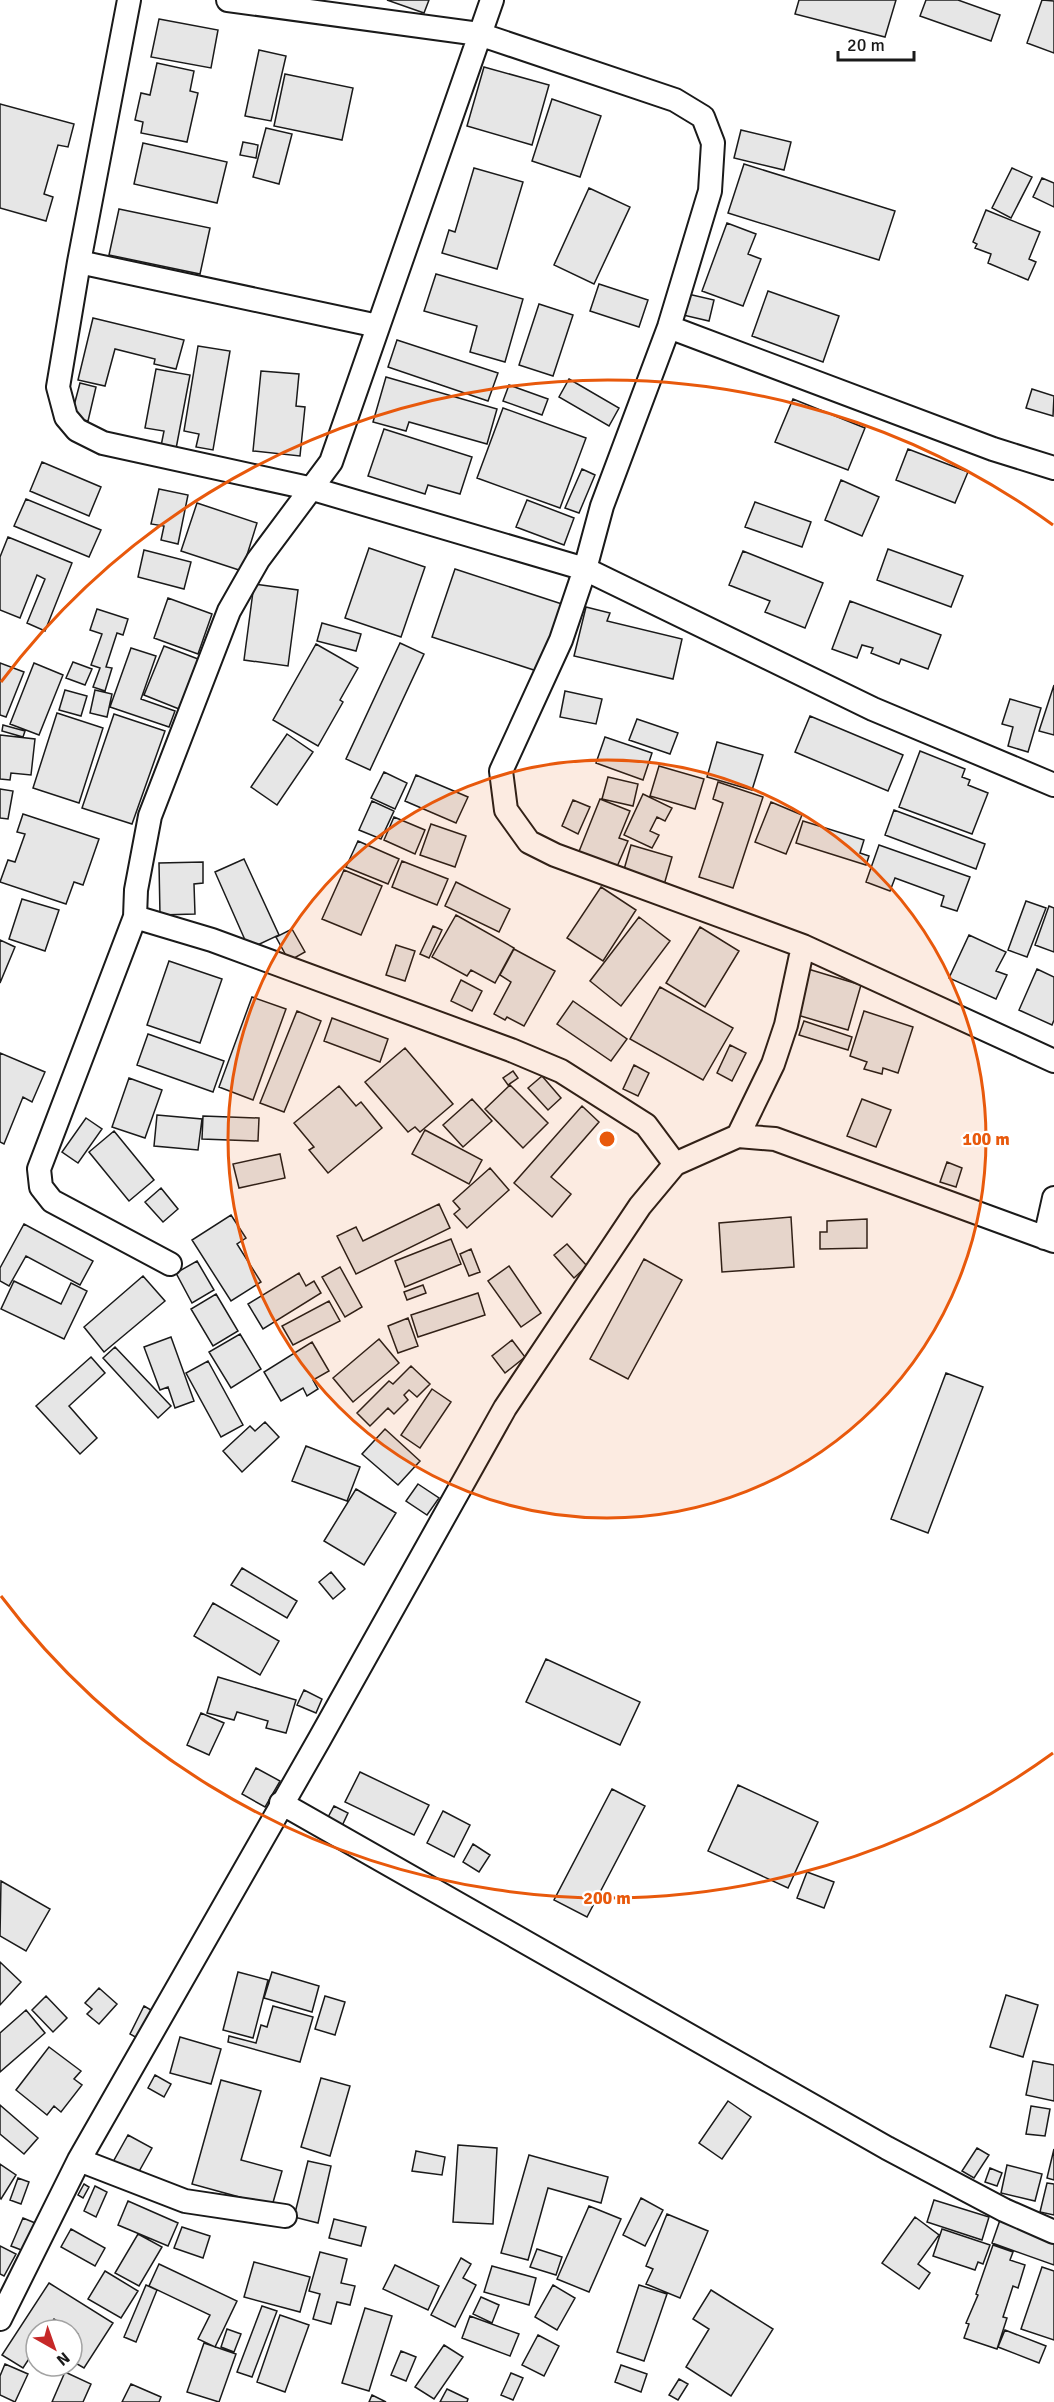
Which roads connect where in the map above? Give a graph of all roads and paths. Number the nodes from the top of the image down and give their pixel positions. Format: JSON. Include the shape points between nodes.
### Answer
{"nodes":[{"id":1,"x":129,"y":0,"type":"edge"},
{"id":2,"x":228,"y":0,"type":"edge"},
{"id":3,"x":492,"y":0,"type":"edge"},
{"id":4,"x":479,"y":34,"type":"junction"},
{"id":5,"x":79,"y":262,"type":"junction"},
{"id":6,"x":378,"y":326,"type":"junction"},
{"id":7,"x":669,"y":327,"type":"junction"},
{"id":8,"x":1054,"y":468,"type":"edge"},
{"id":9,"x":313,"y":489,"type":"junction"},
{"id":10,"x":585,"y":569,"type":"junction"},
{"id":11,"x":1054,"y":785,"type":"edge"},
{"id":12,"x":135,"y":917,"type":"junction"},
{"id":13,"x":803,"y":946,"type":"junction"},
{"id":14,"x":1054,"y":1061,"type":"edge"},
{"id":15,"x":738,"y":1136,"type":"junction"},
{"id":16,"x":675,"y":1164,"type":"junction"},
{"id":17,"x":1054,"y":1198,"type":"edge"},
{"id":18,"x":1049,"y":1239,"type":"edge"},
{"id":19,"x":170,"y":1264,"type":"dead end"},
{"id":20,"x":281,"y":1803,"type":"junction"},
{"id":21,"x":79,"y":2160,"type":"junction"},
{"id":22,"x":285,"y":2216,"type":"dead end"},
{"id":23,"x":1054,"y":2232,"type":"edge"},
{"id":24,"x":0,"y":2319,"type":"edge"}],
"edges":[{"from":1,"to":5,"type":"street"},
{"from":2,"to":4,"type":"street"},
{"from":3,"to":4,"type":"street"},
{"from":4,"to":6,"type":"street"},
{"from":4,"to":7,"type":"street","via":[[647,89],[703,117],[713,143],[710,190]]},
{"from":5,"to":6,"type":"street"},
{"from":5,"to":9,"type":"street","via":[[58,387],[66,417],[77,430],[104,443]]},
{"from":6,"to":9,"type":"street","via":[[331,462]]},
{"from":7,"to":8,"type":"street","via":[[993,449]]},
{"from":7,"to":10,"type":"street","via":[[602,506]]},
{"from":9,"to":10,"type":"street"},
{"from":9,"to":12,"type":"street","via":[[258,560],[229,611],[150,816]]},
{"from":10,"to":11,"type":"street","via":[[873,709]]},
{"from":10,"to":13,"type":"street","via":[[561,640],[501,771],[506,810],[529,842],[555,855]]},
{"from":12,"to":16,"type":"street","via":[[212,940],[561,1071],[645,1125]]},
{"from":12,"to":19,"type":"street","via":[[39,1169],[41,1187],[52,1201]]},
{"from":13,"to":14,"type":"street"},
{"from":13,"to":15,"type":"street","via":[[773,1064]]},
{"from":15,"to":16,"type":"street"},
{"from":15,"to":18,"type":"street","via":[[776,1139]]},
{"from":16,"to":20,"type":"street","via":[[640,1206],[505,1408]]},
{"from":17,"to":18,"type":"street"},
{"from":20,"to":21,"type":"street"},
{"from":20,"to":23,"type":"street","via":[[887,2148]]},
{"from":21,"to":22,"type":"street","via":[[185,2201]]},
{"from":21,"to":24,"type":"street"}]}
